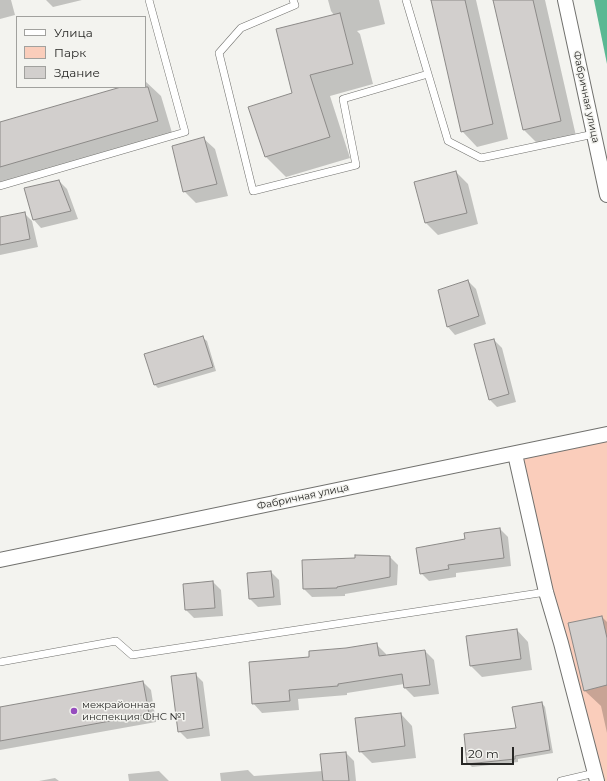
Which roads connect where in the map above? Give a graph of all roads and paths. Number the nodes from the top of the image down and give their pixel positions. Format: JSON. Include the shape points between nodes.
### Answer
{"nodes":[{"id":1,"x":149,"y":0,"type":"edge"},
{"id":2,"x":293,"y":0,"type":"edge"},
{"id":3,"x":406,"y":0,"type":"edge"},
{"id":4,"x":565,"y":0,"type":"edge"},
{"id":5,"x":428,"y":74,"type":"junction"},
{"id":6,"x":594,"y":134,"type":"junction"},
{"id":7,"x":0,"y":186,"type":"edge"},
{"id":8,"x":607,"y":195,"type":"edge"},
{"id":9,"x":607,"y":434,"type":"edge"},
{"id":10,"x":515,"y":454,"type":"junction"},
{"id":11,"x":0,"y":560,"type":"edge"},
{"id":12,"x":546,"y":592,"type":"junction"},
{"id":13,"x":0,"y":662,"type":"edge"},
{"id":14,"x":596,"y":777,"type":"edge"},
{"id":15,"x":561,"y":781,"type":"edge"}],
"edges":[{"from":1,"to":7,"type":"lane","via":[[185,132]]},
{"from":2,"to":5,"type":"lane","via":[[295,5],[241,28],[219,53],[253,191],[356,165],[343,99]]},
{"from":3,"to":5,"type":"lane"},
{"from":4,"to":6,"type":"street","name":"Фабричная улица"},
{"from":5,"to":6,"type":"lane","via":[[448,141],[481,158]]},
{"from":6,"to":8,"type":"street","name":"Фабричная улица"},
{"from":9,"to":10,"type":"street","name":"Фабричная улица"},
{"from":10,"to":11,"type":"street","name":"Фабричная улица"},
{"from":10,"to":12,"type":"street"},
{"from":12,"to":13,"type":"lane","via":[[132,656],[116,641]]},
{"from":12,"to":14,"type":"street"},
{"from":14,"to":15,"type":"lane"}]}
